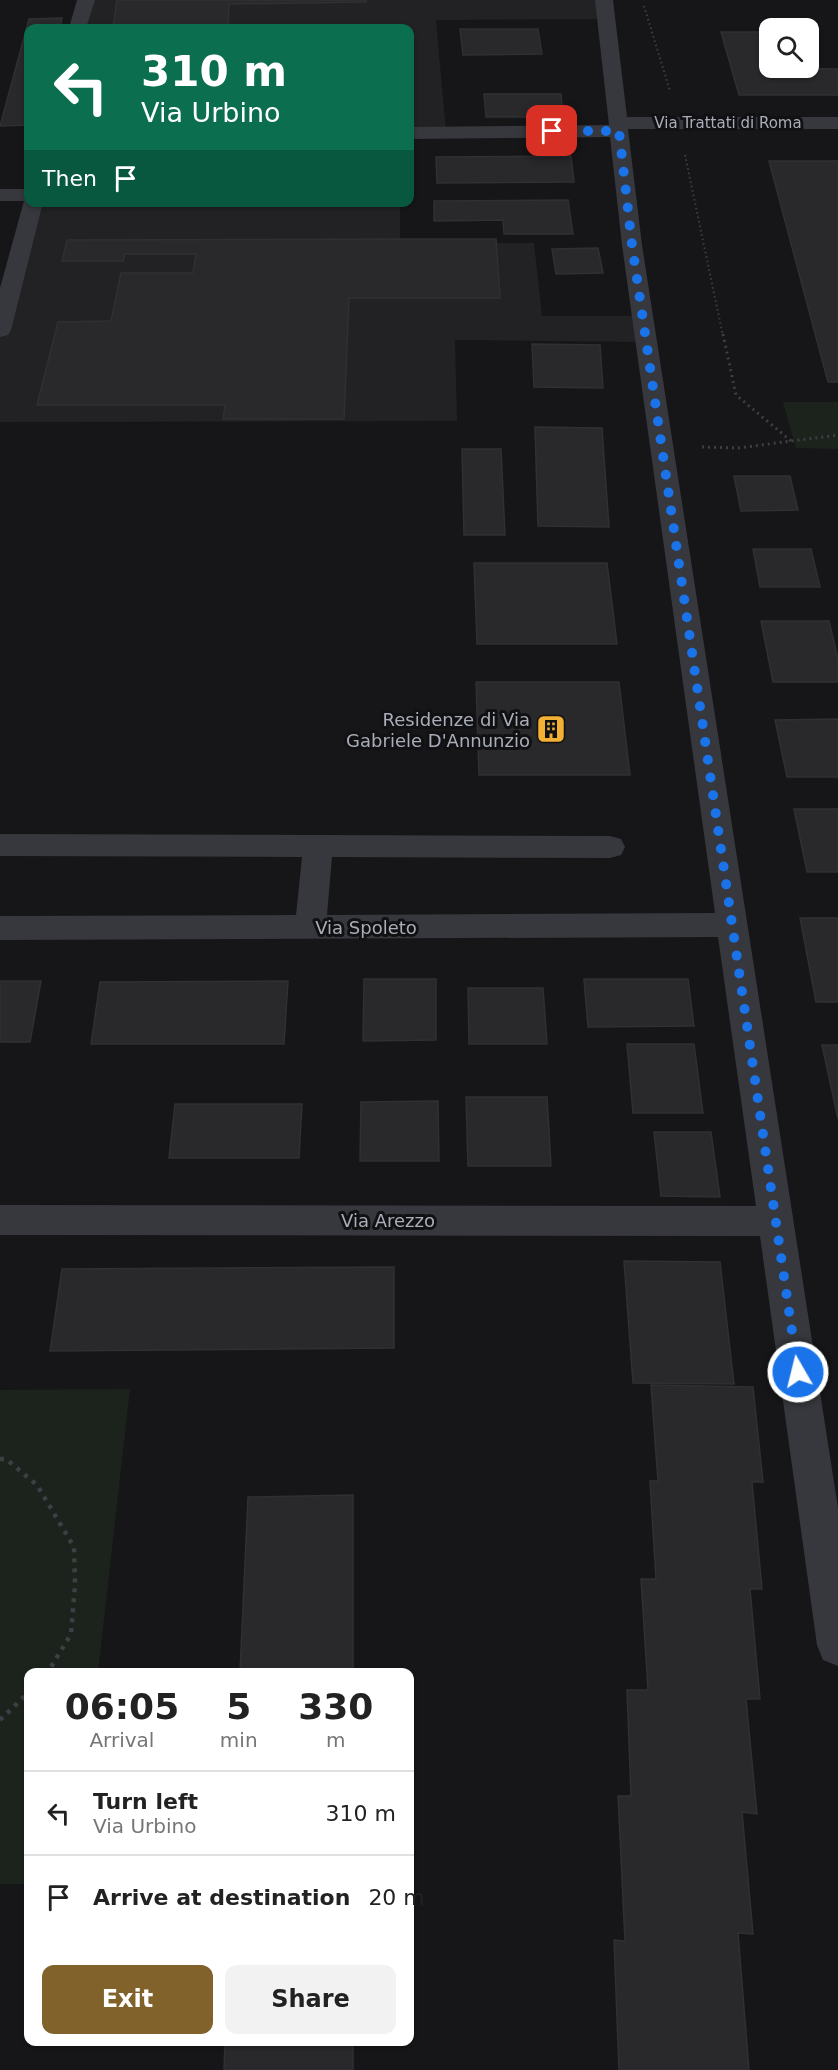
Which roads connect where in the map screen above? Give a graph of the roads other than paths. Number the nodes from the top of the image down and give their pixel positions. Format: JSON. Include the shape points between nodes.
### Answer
{"nodes":[{"id":1,"x":86,"y":0,"type":"edge"},
{"id":2,"x":604,"y":0,"type":"edge"},
{"id":3,"x":79,"y":24,"type":"edge"},
{"id":4,"x":838,"y":123,"type":"edge"},
{"id":5,"x":619,"y":127,"type":"junction"},
{"id":6,"x":414,"y":133,"type":"edge"},
{"id":7,"x":0,"y":195,"type":"edge"},
{"id":8,"x":24,"y":195,"type":"edge"},
{"id":9,"x":32,"y":207,"type":"edge"},
{"id":10,"x":0,"y":330,"type":"edge"},
{"id":11,"x":0,"y":845,"type":"edge"},
{"id":12,"x":318,"y":846,"type":"junction"},
{"id":13,"x":610,"y":847,"type":"dead end"},
{"id":14,"x":731,"y":925,"type":"junction"},
{"id":15,"x":310,"y":927,"type":"junction"},
{"id":16,"x":0,"y":928,"type":"edge"},
{"id":17,"x":0,"y":1220,"type":"edge"},
{"id":18,"x":775,"y":1221,"type":"junction"},
{"id":19,"x":838,"y":1645,"type":"edge"}],
"edges":[{"from":1,"to":3,"type":"street"},
{"from":2,"to":5,"type":"street"},
{"from":4,"to":5,"type":"street","name":"Via Trattati di Roma"},
{"from":5,"to":6,"type":"street","name":"Via Trattati di Roma"},
{"from":5,"to":14,"type":"street","via":[[632,245]]},
{"from":7,"to":8,"type":"street"},
{"from":9,"to":10,"type":"street"},
{"from":11,"to":12,"type":"street"},
{"from":12,"to":13,"type":"street"},
{"from":12,"to":15,"type":"street"},
{"from":14,"to":15,"type":"street","name":"Via Spoleto"},
{"from":14,"to":18,"type":"street"},
{"from":15,"to":16,"type":"street","name":"Via Spoleto"},
{"from":17,"to":18,"type":"street","name":"Via Arezzo"},
{"from":18,"to":19,"type":"street"}]}
